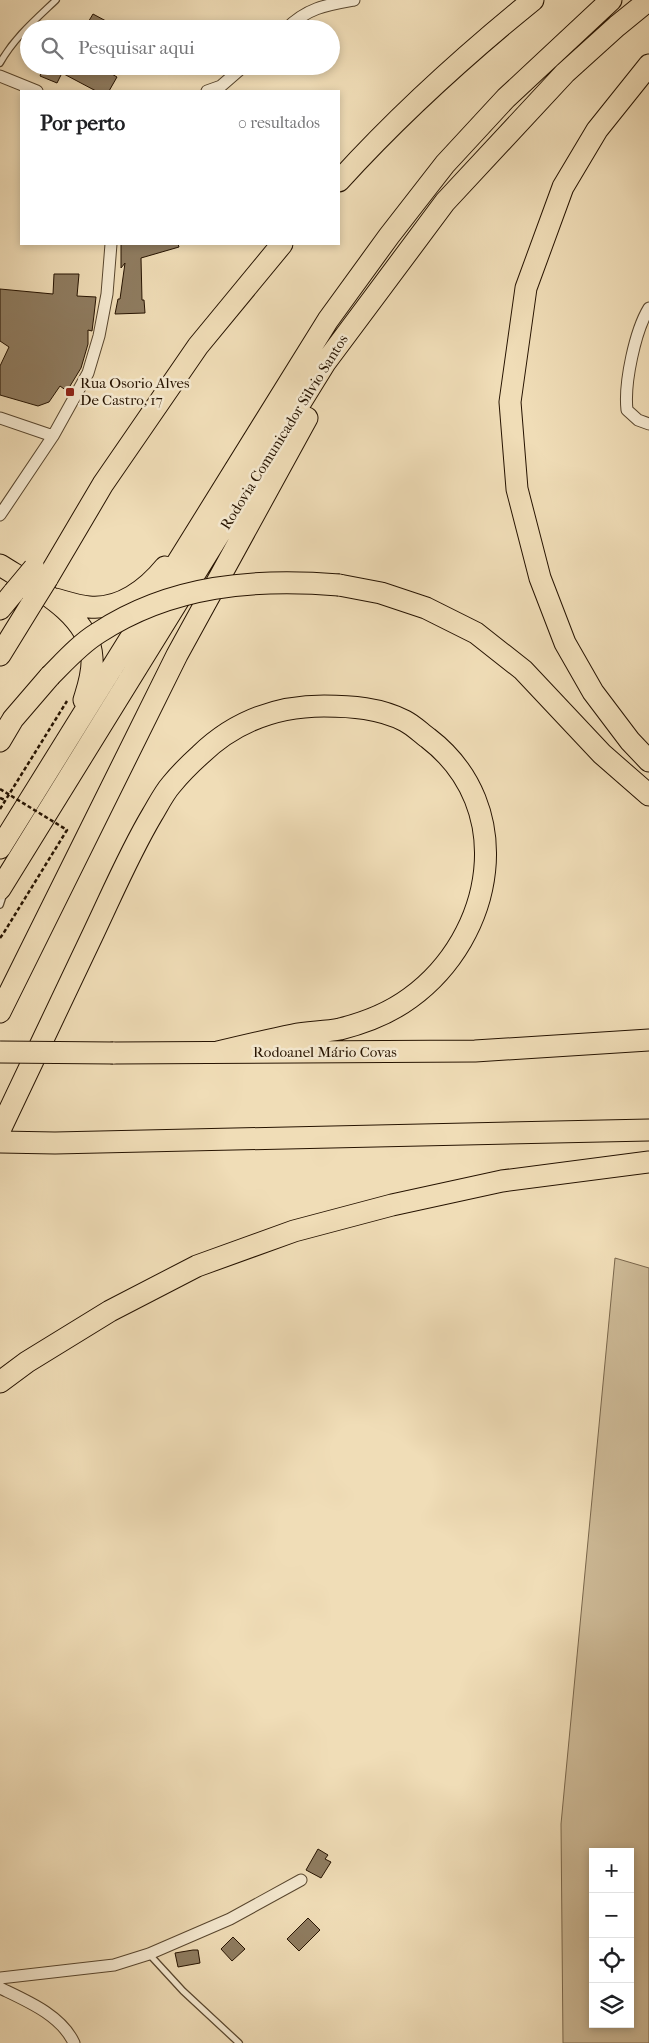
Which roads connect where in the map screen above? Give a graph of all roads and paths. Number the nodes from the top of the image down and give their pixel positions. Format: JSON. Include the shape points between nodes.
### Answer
{"nodes":[{"id":1,"x":56,"y":0,"type":"edge"},
{"id":2,"x":354,"y":0,"type":"edge"},
{"id":3,"x":533,"y":0,"type":"edge"},
{"id":4,"x":611,"y":0,"type":"edge"},
{"id":5,"x":649,"y":0,"type":"edge"},
{"id":6,"x":35,"y":20,"type":"edge"},
{"id":7,"x":295,"y":20,"type":"edge"},
{"id":8,"x":20,"y":35,"type":"edge"},
{"id":9,"x":0,"y":63,"type":"edge"},
{"id":10,"x":649,"y":65,"type":"edge"},
{"id":11,"x":234,"y":75,"type":"edge"},
{"id":12,"x":0,"y":76,"type":"edge"},
{"id":13,"x":34,"y":90,"type":"edge"},
{"id":14,"x":210,"y":90,"type":"edge"},
{"id":15,"x":340,"y":180,"type":"edge"},
{"id":16,"x":111,"y":245,"type":"edge"},
{"id":17,"x":281,"y":245,"type":"edge"},
{"id":18,"x":378,"y":291,"type":"junction"},
{"id":19,"x":649,"y":308,"type":"edge"},
{"id":20,"x":0,"y":418,"type":"edge"},
{"id":21,"x":649,"y":424,"type":"edge"},
{"id":22,"x":53,"y":436,"type":"junction"},
{"id":23,"x":209,"y":511,"type":"junction"},
{"id":24,"x":0,"y":515,"type":"edge"},
{"id":25,"x":0,"y":565,"type":"edge"},
{"id":26,"x":40,"y":574,"type":"junction"},
{"id":27,"x":55,"y":600,"type":"junction"},
{"id":28,"x":0,"y":609,"type":"edge"},
{"id":29,"x":0,"y":656,"type":"edge"},
{"id":30,"x":68,"y":697,"type":"dead end"},
{"id":31,"x":72,"y":732,"type":"junction"},
{"id":32,"x":0,"y":741,"type":"edge"},
{"id":33,"x":649,"y":761,"type":"edge"},
{"id":34,"x":0,"y":789,"type":"edge"},
{"id":35,"x":649,"y":795,"type":"edge"},
{"id":36,"x":0,"y":798,"type":"edge"},
{"id":37,"x":5,"y":800,"type":"junction"},
{"id":38,"x":9,"y":813,"type":"edge"},
{"id":39,"x":0,"y":836,"type":"edge"},
{"id":40,"x":0,"y":848,"type":"edge"},
{"id":41,"x":4,"y":882,"type":"edge"},
{"id":42,"x":0,"y":905,"type":"edge"},
{"id":43,"x":0,"y":938,"type":"edge"},
{"id":44,"x":0,"y":1012,"type":"edge"},
{"id":45,"x":649,"y":1040,"type":"edge"},
{"id":46,"x":0,"y":1052,"type":"edge"},
{"id":47,"x":218,"y":1052,"type":"junction"},
{"id":48,"x":0,"y":1130,"type":"edge"},
{"id":49,"x":649,"y":1130,"type":"edge"},
{"id":50,"x":0,"y":1142,"type":"edge"},
{"id":51,"x":649,"y":1162,"type":"edge"},
{"id":52,"x":0,"y":1382,"type":"edge"},
{"id":53,"x":300,"y":1880,"type":"dead end"},
{"id":54,"x":149,"y":1954,"type":"junction"},
{"id":55,"x":0,"y":1978,"type":"edge"},
{"id":56,"x":0,"y":1988,"type":"edge"},
{"id":57,"x":74,"y":2043,"type":"edge"},
{"id":58,"x":239,"y":2043,"type":"edge"}],
"edges":[{"from":1,"to":6,"type":"lane"},
{"from":2,"to":7,"type":"street","via":[[322,5]]},
{"from":3,"to":15,"type":"highway","via":[[468,53]]},
{"from":4,"to":23,"type":"highway","name":"Rodovia Comunicador Silvio Santos","via":[[506,98],[445,164],[328,320]]},
{"from":5,"to":18,"type":"highway","name":"Rodovia Comunicador Silvio Santos","via":[[565,72],[498,143],[445,202]]},
{"from":8,"to":9,"type":"lane"},
{"from":10,"to":33,"type":"highway","via":[[598,130],[563,188],[526,288],[510,402],[517,489],[540,578],[565,643],[593,692]]},
{"from":11,"to":14,"type":"street","via":[[221,86]]},
{"from":12,"to":13,"type":"street"},
{"from":16,"to":22,"type":"street","via":[[108,294],[88,373]]},
{"from":17,"to":26,"type":"highway","via":[[198,346]]},
{"from":18,"to":41,"type":"highway","name":"Rodovia Comunicador Silvio Santos","via":[[325,363]]},
{"from":18,"to":44,"type":"highway","via":[[177,655]]},
{"from":19,"to":21,"type":"street","via":[[638,333],[626,393],[627,410],[638,420]]},
{"from":20,"to":22,"type":"street"},
{"from":22,"to":24,"type":"street"},
{"from":23,"to":27,"type":"highway","via":[[156,578],[135,595],[112,606],[90,607]]},
{"from":23,"to":31,"type":"highway","name":"Rodovia Comunicador Silvio Santos"},
{"from":25,"to":27,"type":"highway"},
{"from":26,"to":28,"type":"highway","bridge":true,"via":[[14,592]]},
{"from":26,"to":29,"type":"highway","bridge":true,"via":[[32,603]]},
{"from":27,"to":31,"type":"highway","via":[[81,626],[92,656],[89,684]]},
{"from":30,"to":37,"type":"path"},
{"from":31,"to":38,"type":"highway","name":"Rodovia Comunicador Silvio Santos"},
{"from":32,"to":35,"type":"highway","bridge":true,"via":[[13,719],[72,654],[97,633],[130,615],[179,596],[234,584],[295,582],[339,585],[381,593],[426,608],[476,633],[523,670],[602,754]]},
{"from":34,"to":43,"type":"path","bridge":true,"via":[[68,830]]},
{"from":36,"to":37,"type":"path"},
{"from":37,"to":38,"type":"path"},
{"from":38,"to":39,"type":"lane"},
{"from":38,"to":40,"type":"highway","name":"Rodovia Comunicador Silvio Santos"},
{"from":41,"to":42,"type":"lane"},
{"from":45,"to":47,"type":"highway","name":"Rodoanel Mário Covas","via":[[474,1051]]},
{"from":46,"to":47,"type":"highway","name":"Rodoanel Mário Covas","bridge":true},
{"from":47,"to":48,"type":"highway","via":[[293,1035],[340,1029],[372,1019],[409,999],[457,950],[475,917],[483,890],[487,852],[477,800],[460,769],[437,745],[406,721],[378,710],[306,706],[264,714],[234,728],[202,752],[170,786],[140,834]]},
{"from":49,"to":50,"type":"highway"},
{"from":51,"to":52,"type":"highway","via":[[502,1181],[392,1205],[294,1232],[197,1266],[110,1311],[26,1362]]},
{"from":53,"to":54,"type":"street","via":[[230,1919]]},
{"from":54,"to":55,"type":"street","via":[[114,1965]]},
{"from":54,"to":58,"type":"lane"},
{"from":56,"to":57,"type":"street","via":[[54,2018]]}]}
